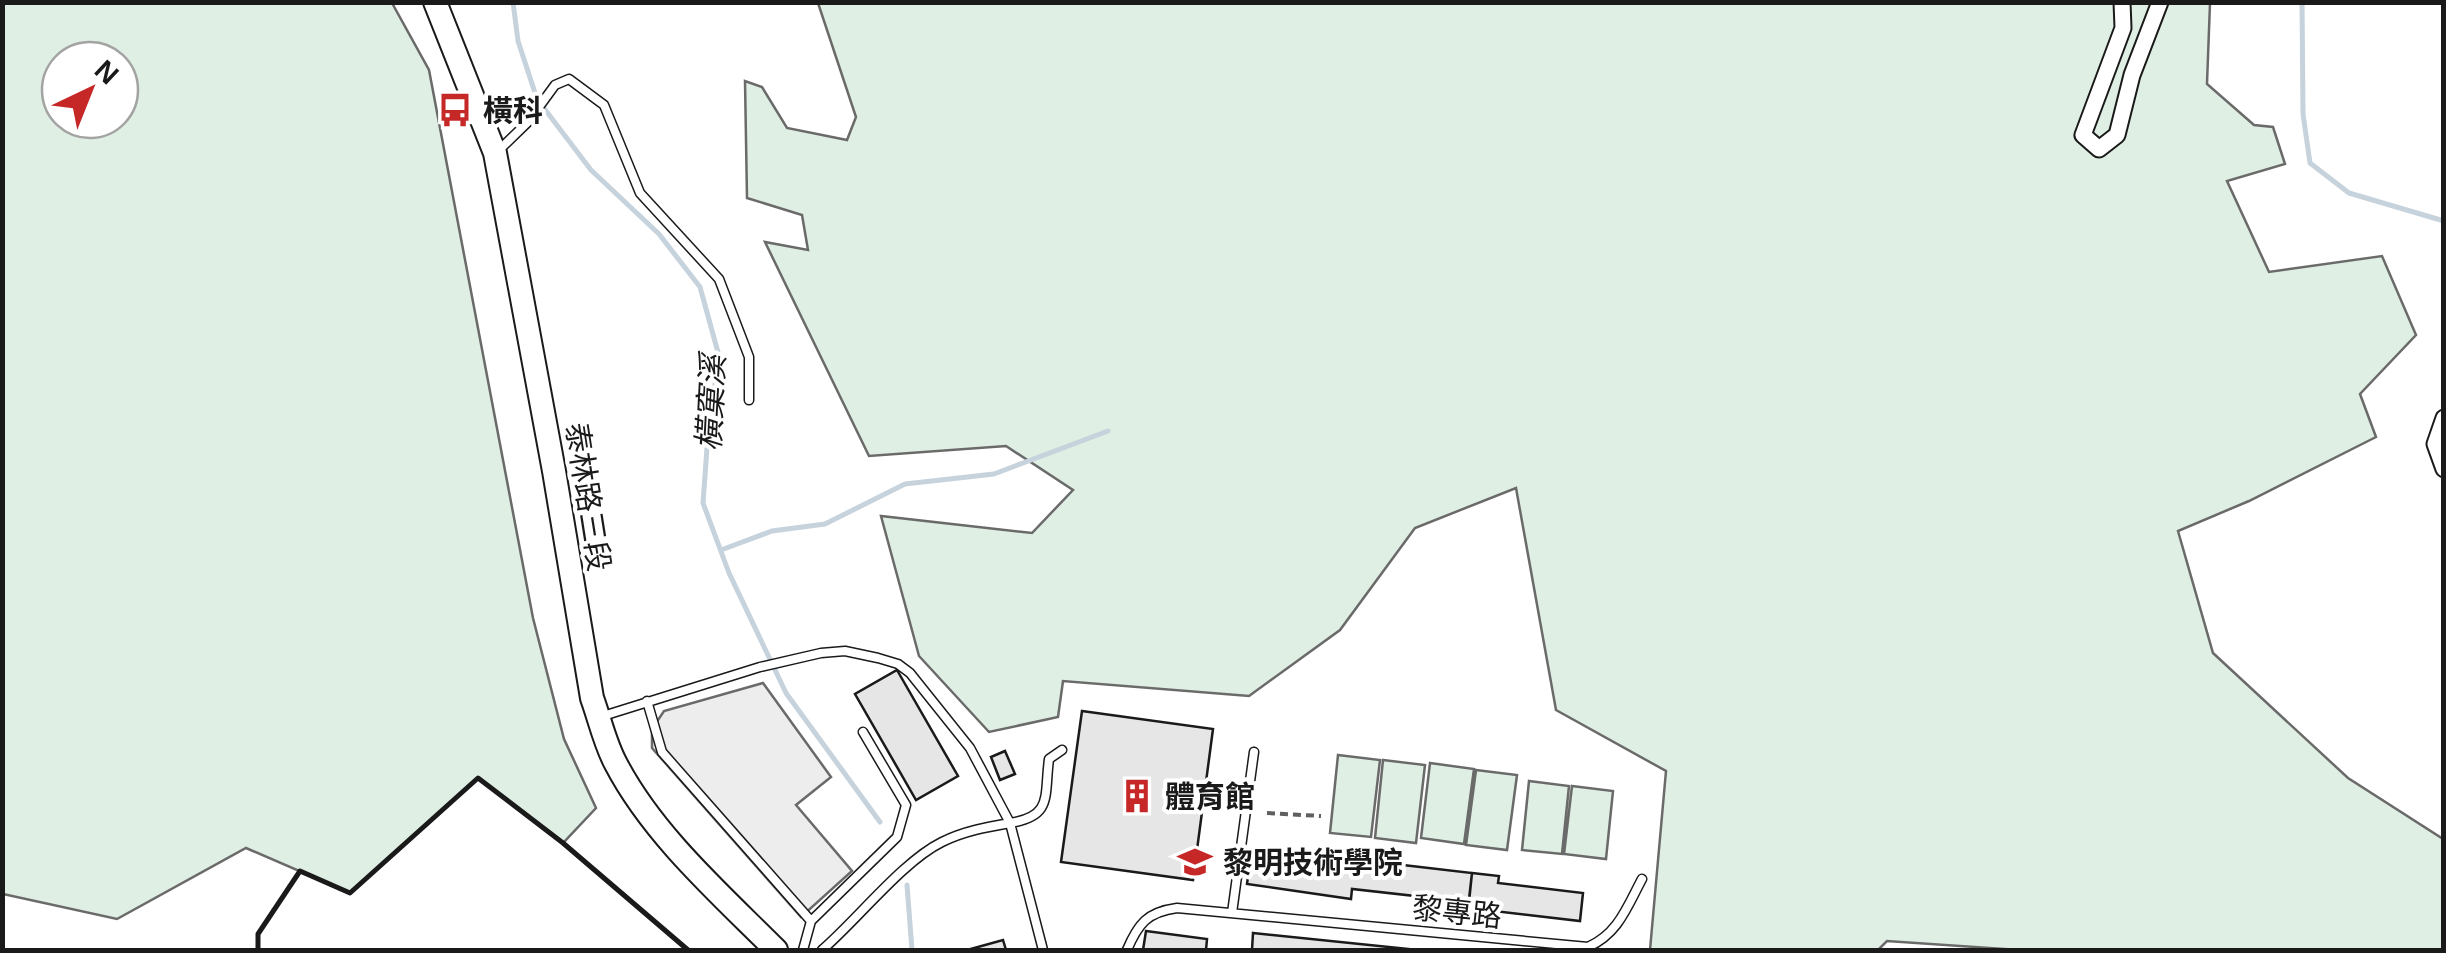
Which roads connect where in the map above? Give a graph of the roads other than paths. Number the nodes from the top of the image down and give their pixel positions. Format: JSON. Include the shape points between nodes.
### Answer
{"nodes":[{"id":1,"x":435,"y":2,"type":"edge"},
{"id":2,"x":2122,"y":2,"type":"edge"},
{"id":3,"x":2160,"y":2,"type":"edge"},
{"id":4,"x":495,"y":154,"type":"junction"},
{"id":5,"x":749,"y":400,"type":"dead end"},
{"id":6,"x":2444,"y":418,"type":"edge"},
{"id":7,"x":2444,"y":468,"type":"edge"},
{"id":8,"x":647,"y":701,"type":"junction"},
{"id":9,"x":599,"y":717,"type":"junction"},
{"id":10,"x":863,"y":732,"type":"dead end"},
{"id":11,"x":1062,"y":750,"type":"dead end"},
{"id":12,"x":1254,"y":752,"type":"dead end"},
{"id":13,"x":1010,"y":824,"type":"junction"},
{"id":14,"x":1642,"y":879,"type":"dead end"},
{"id":15,"x":1232,"y":913,"type":"junction"},
{"id":16,"x":811,"y":921,"type":"junction"},
{"id":17,"x":776,"y":950,"type":"edge"},
{"id":18,"x":803,"y":950,"type":"edge"},
{"id":19,"x":822,"y":950,"type":"edge"},
{"id":20,"x":1043,"y":950,"type":"edge"},
{"id":21,"x":1127,"y":950,"type":"edge"}],
"edges":[{"from":1,"to":4,"type":"main road","name":"泰林路三段"},
{"from":2,"to":3,"type":"street","via":[[2123,28],[2083,135],[2100,148],[2118,134]]},
{"from":4,"to":5,"type":"lane","via":[[555,85],[569,79],[604,104],[640,194],[718,279],[749,357]]},
{"from":4,"to":9,"type":"main road","name":"泰林路三段"},
{"from":6,"to":7,"type":"street","via":[[2435,444]]},
{"from":8,"to":9,"type":"lane"},
{"from":8,"to":13,"type":"lane","via":[[796,658],[846,651],[898,664],[970,748]]},
{"from":8,"to":16,"type":"lane","via":[[662,752]]},
{"from":9,"to":17,"type":"main road","name":"泰林路三段","via":[[616,763],[658,826]]},
{"from":10,"to":16,"type":"lane","via":[[906,805],[905,816],[897,837]]},
{"from":11,"to":13,"type":"lane","via":[[1049,759],[1039,815]]},
{"from":12,"to":15,"type":"lane"},
{"from":13,"to":19,"type":"lane","via":[[977,828],[911,862]]},
{"from":13,"to":20,"type":"lane"},
{"from":14,"to":15,"type":"lane","name":"黎專路","via":[[1618,926],[1588,948]]},
{"from":15,"to":21,"type":"lane","name":"黎專路","via":[[1158,910],[1145,917]]},
{"from":16,"to":18,"type":"lane"}]}
